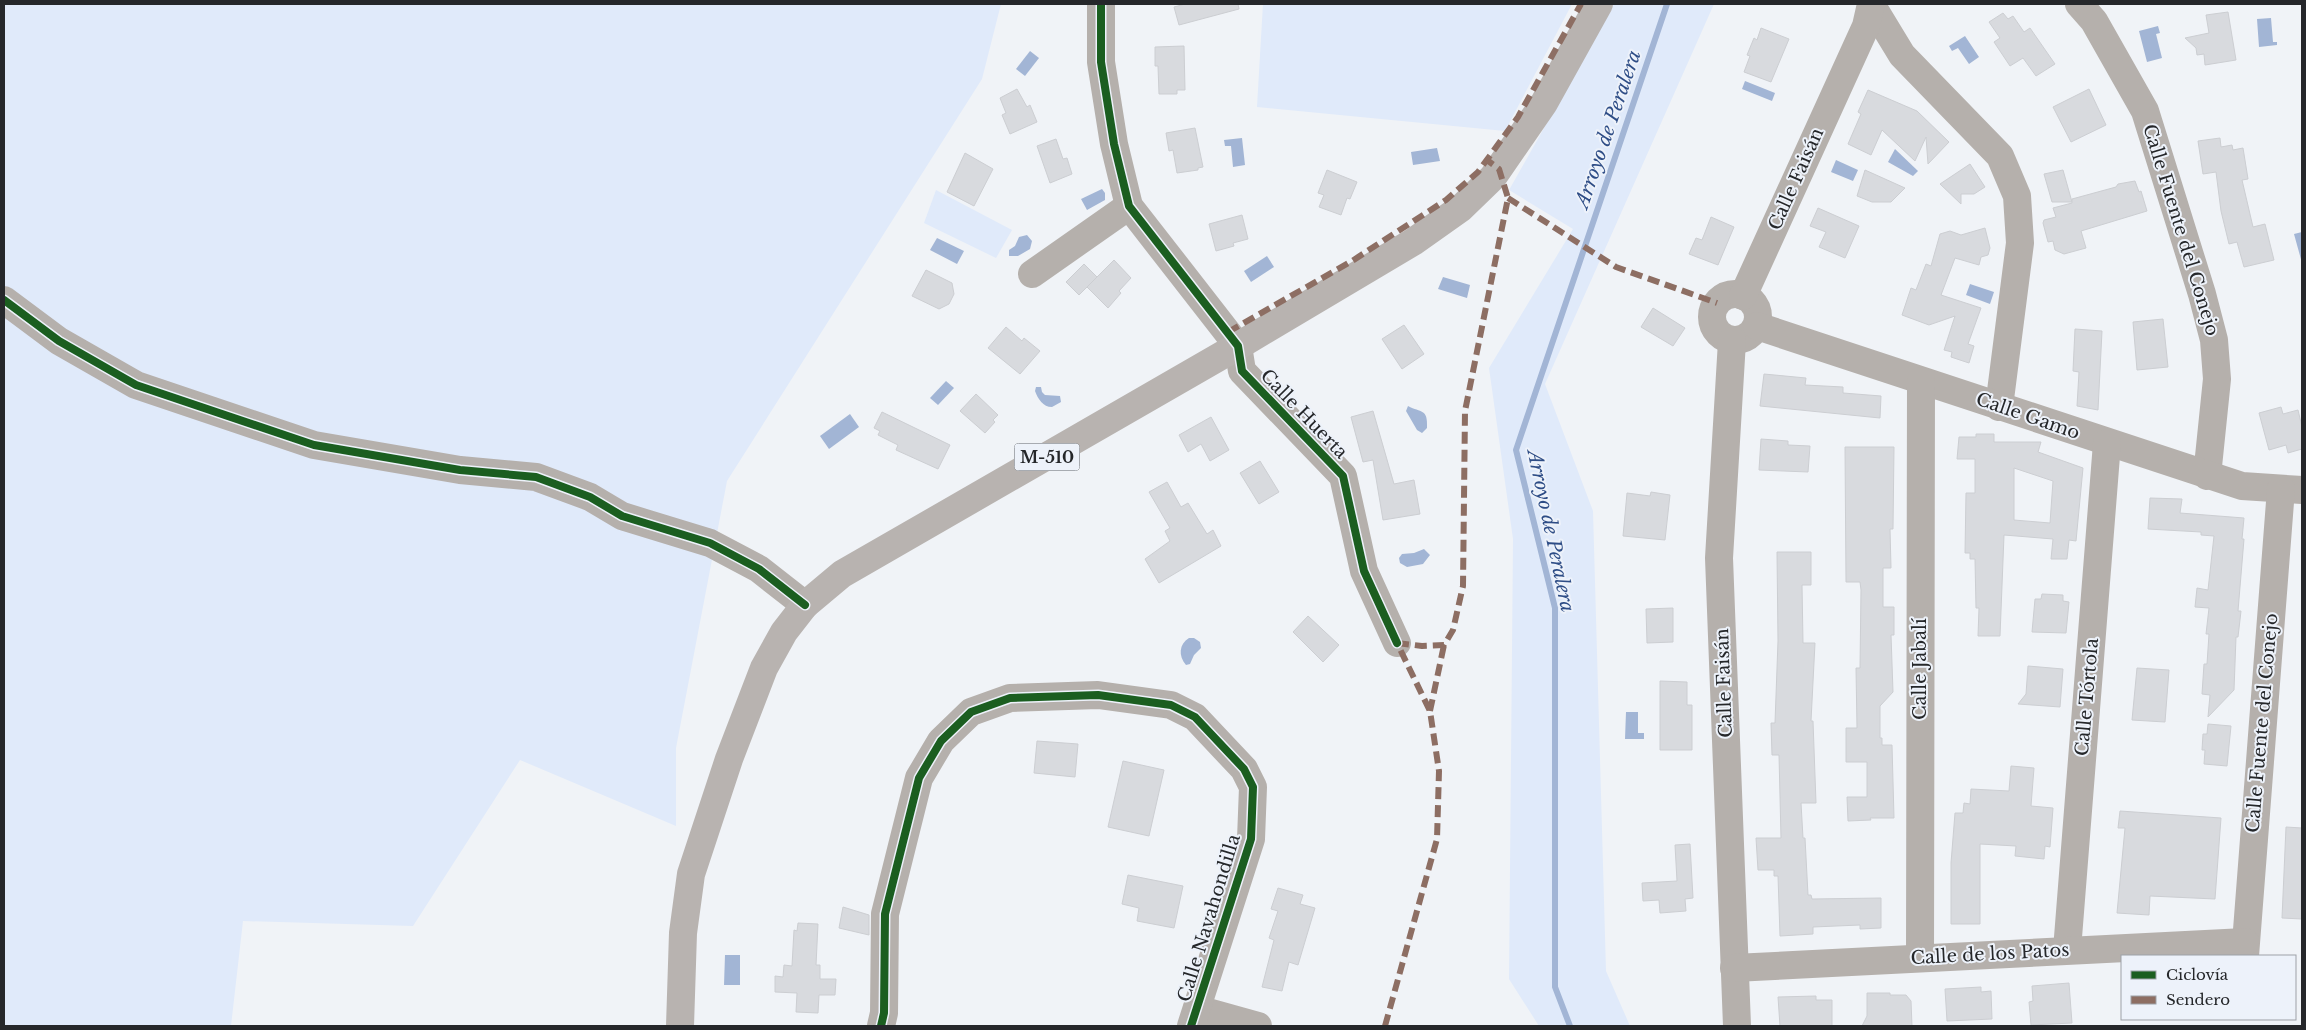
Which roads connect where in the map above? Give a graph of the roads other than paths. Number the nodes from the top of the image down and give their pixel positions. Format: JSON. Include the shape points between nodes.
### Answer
{"nodes":[{"id":1,"x":1101,"y":4,"type":"edge"},
{"id":2,"x":1599,"y":4,"type":"edge"},
{"id":3,"x":1871,"y":4,"type":"edge"},
{"id":4,"x":2079,"y":4,"type":"edge"},
{"id":5,"x":1902,"y":55,"type":"junction"},
{"id":6,"x":1849,"y":63,"type":"junction"},
{"id":7,"x":1129,"y":206,"type":"junction"},
{"id":8,"x":1032,"y":274,"type":"dead end"},
{"id":9,"x":1743,"y":296,"type":"junction"},
{"id":10,"x":4,"y":300,"type":"edge"},
{"id":11,"x":1756,"y":326,"type":"junction"},
{"id":12,"x":1732,"y":340,"type":"junction"},
{"id":13,"x":1238,"y":346,"type":"junction"},
{"id":14,"x":1921,"y":381,"type":"junction"},
{"id":15,"x":1999,"y":407,"type":"junction"},
{"id":16,"x":2107,"y":443,"type":"junction"},
{"id":17,"x":2207,"y":476,"type":"junction"},
{"id":18,"x":2292,"y":490,"type":"edge"},
{"id":19,"x":805,"y":605,"type":"junction"},
{"id":20,"x":1397,"y":643,"type":"dead end"},
{"id":21,"x":2245,"y":949,"type":"edge"},
{"id":22,"x":2067,"y":950,"type":"junction"},
{"id":23,"x":1920,"y":958,"type":"junction"},
{"id":24,"x":1734,"y":968,"type":"junction"},
{"id":25,"x":1194,"y":1018,"type":"edge"},
{"id":26,"x":680,"y":1026,"type":"edge"},
{"id":27,"x":881,"y":1026,"type":"edge"},
{"id":28,"x":1258,"y":1026,"type":"edge"},
{"id":29,"x":1737,"y":1026,"type":"edge"}],
"edges":[{"from":1,"to":7,"type":"street","via":[[1101,62],[1114,144]]},
{"from":2,"to":13,"type":"main road","number":"M-510","via":[[1544,103],[1493,177],[1461,208],[1414,242]]},
{"from":3,"to":5,"type":"street"},
{"from":3,"to":6,"type":"street","name":"Calle Faisán","via":[[1866,26]]},
{"from":4,"to":17,"type":"street","name":"Calle Fuente del Conejo","via":[[2094,21],[2145,111],[2202,294],[2214,340],[2217,378]]},
{"from":5,"to":6,"type":"street","via":[[1881,54]]},
{"from":5,"to":15,"type":"street","via":[[2000,156],[2017,196],[2020,243]]},
{"from":6,"to":9,"type":"street","name":"Calle Faisán"},
{"from":7,"to":8,"type":"street"},
{"from":7,"to":13,"type":"street"},
{"from":9,"to":11,"type":"street","via":[[1756,308]]},
{"from":9,"to":12,"type":"street","via":[[1724,297],[1712,312],[1716,330]]},
{"from":10,"to":19,"type":"street","via":[[59,340],[136,385],[314,445],[460,470],[536,476],[590,497],[622,516],[710,543],[759,569]]},
{"from":11,"to":12,"type":"street","via":[[1751,334]]},
{"from":11,"to":14,"type":"street","name":"Calle Gamo"},
{"from":12,"to":24,"type":"street","name":"Calle Faisán","via":[[1719,558]]},
{"from":13,"to":19,"type":"main road","number":"M-510","via":[[842,574]]},
{"from":13,"to":20,"type":"street","name":"Calle Huerta","via":[[1242,371],[1343,476],[1364,571]]},
{"from":14,"to":15,"type":"street","name":"Calle Gamo"},
{"from":14,"to":23,"type":"street","name":"Calle Jabalí"},
{"from":15,"to":16,"type":"street","name":"Calle Gamo"},
{"from":16,"to":17,"type":"street","name":"Calle Gamo"},
{"from":16,"to":22,"type":"street","name":"Calle Tórtola"},
{"from":17,"to":18,"type":"street","name":"Calle Gamo","via":[[2242,486]]},
{"from":18,"to":21,"type":"street","name":"Calle Fuente del Conejo"},
{"from":19,"to":26,"type":"main road","number":"M-510","via":[[784,632],[764,668],[729,759],[691,874],[683,933]]},
{"from":21,"to":22,"type":"street","name":"Calle de los Patos"},
{"from":22,"to":23,"type":"street","name":"Calle de los Patos"},
{"from":23,"to":24,"type":"street","name":"Calle de los Patos"},
{"from":24,"to":29,"type":"street","name":"Calle Faisán"},
{"from":25,"to":27,"type":"street","name":"Calle Navahondilla","via":[[1251,839],[1252,787],[1244,769],[1195,717],[1171,706],[1098,695],[1010,698],[971,712],[940,741],[919,778],[886,914]]},
{"from":25,"to":28,"type":"street","name":"Calle Navahondilla"}]}
